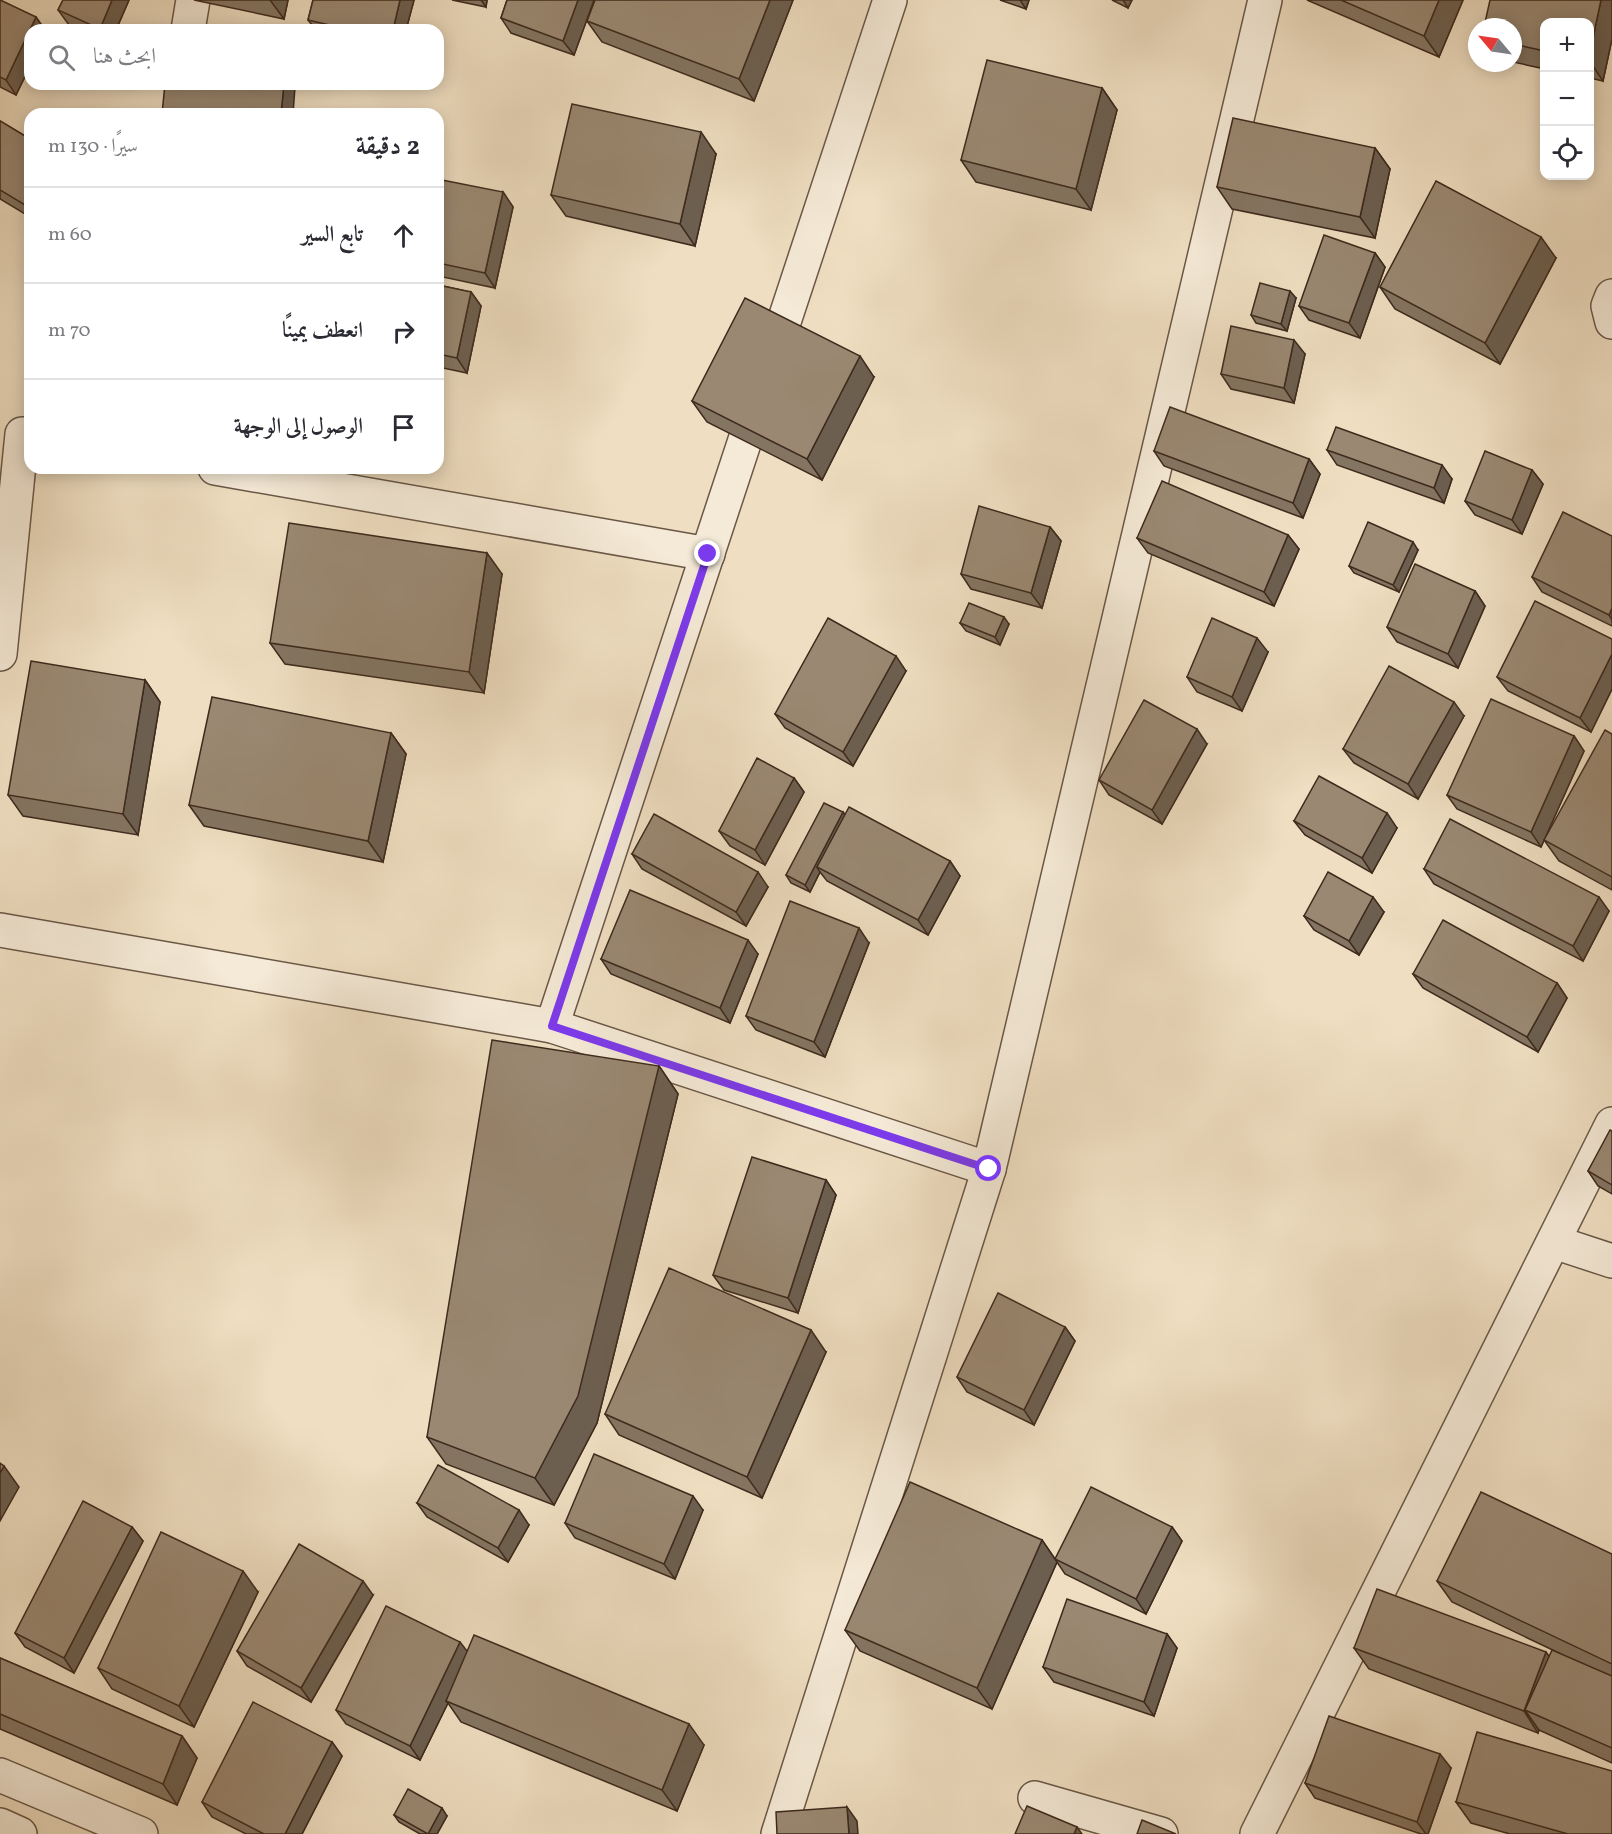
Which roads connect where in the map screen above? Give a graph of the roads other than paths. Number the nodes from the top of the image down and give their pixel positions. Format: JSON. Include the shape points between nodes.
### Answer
{"nodes":[{"id":1,"x":193,"y":0,"type":"edge"},
{"id":2,"x":890,"y":0,"type":"edge"},
{"id":3,"x":1265,"y":0,"type":"edge"},
{"id":4,"x":189,"y":24,"type":"edge"},
{"id":5,"x":1612,"y":296,"type":"edge"},
{"id":6,"x":1612,"y":322,"type":"edge"},
{"id":7,"x":17,"y":434,"type":"edge"},
{"id":8,"x":249,"y":474,"type":"edge"},
{"id":9,"x":708,"y":554,"type":"junction"},
{"id":10,"x":0,"y":654,"type":"edge"},
{"id":11,"x":0,"y":930,"type":"edge"},
{"id":12,"x":552,"y":1026,"type":"junction"},
{"id":13,"x":1612,"y":1124,"type":"edge"},
{"id":14,"x":989,"y":1169,"type":"junction"},
{"id":15,"x":1554,"y":1242,"type":"junction"},
{"id":16,"x":1612,"y":1261,"type":"edge"},
{"id":17,"x":0,"y":1774,"type":"edge"},
{"id":18,"x":1035,"y":1798,"type":"dead end"},
{"id":19,"x":0,"y":1825,"type":"edge"},
{"id":20,"x":20,"y":1834,"type":"edge"},
{"id":21,"x":141,"y":1834,"type":"edge"},
{"id":22,"x":778,"y":1834,"type":"edge"},
{"id":23,"x":1161,"y":1834,"type":"edge"},
{"id":24,"x":1257,"y":1834,"type":"edge"}],
"edges":[{"from":1,"to":4,"type":"street"},
{"from":2,"to":9,"type":"street"},
{"from":3,"to":14,"type":"street"},
{"from":5,"to":6,"type":"street","via":[[1608,306]]},
{"from":7,"to":10,"type":"street"},
{"from":8,"to":9,"type":"street"},
{"from":9,"to":12,"type":"street"},
{"from":11,"to":12,"type":"street"},
{"from":12,"to":14,"type":"street"},
{"from":13,"to":15,"type":"street"},
{"from":14,"to":22,"type":"street"},
{"from":15,"to":16,"type":"street"},
{"from":15,"to":24,"type":"street"},
{"from":17,"to":21,"type":"street"},
{"from":18,"to":23,"type":"street"},
{"from":19,"to":20,"type":"street"}]}
